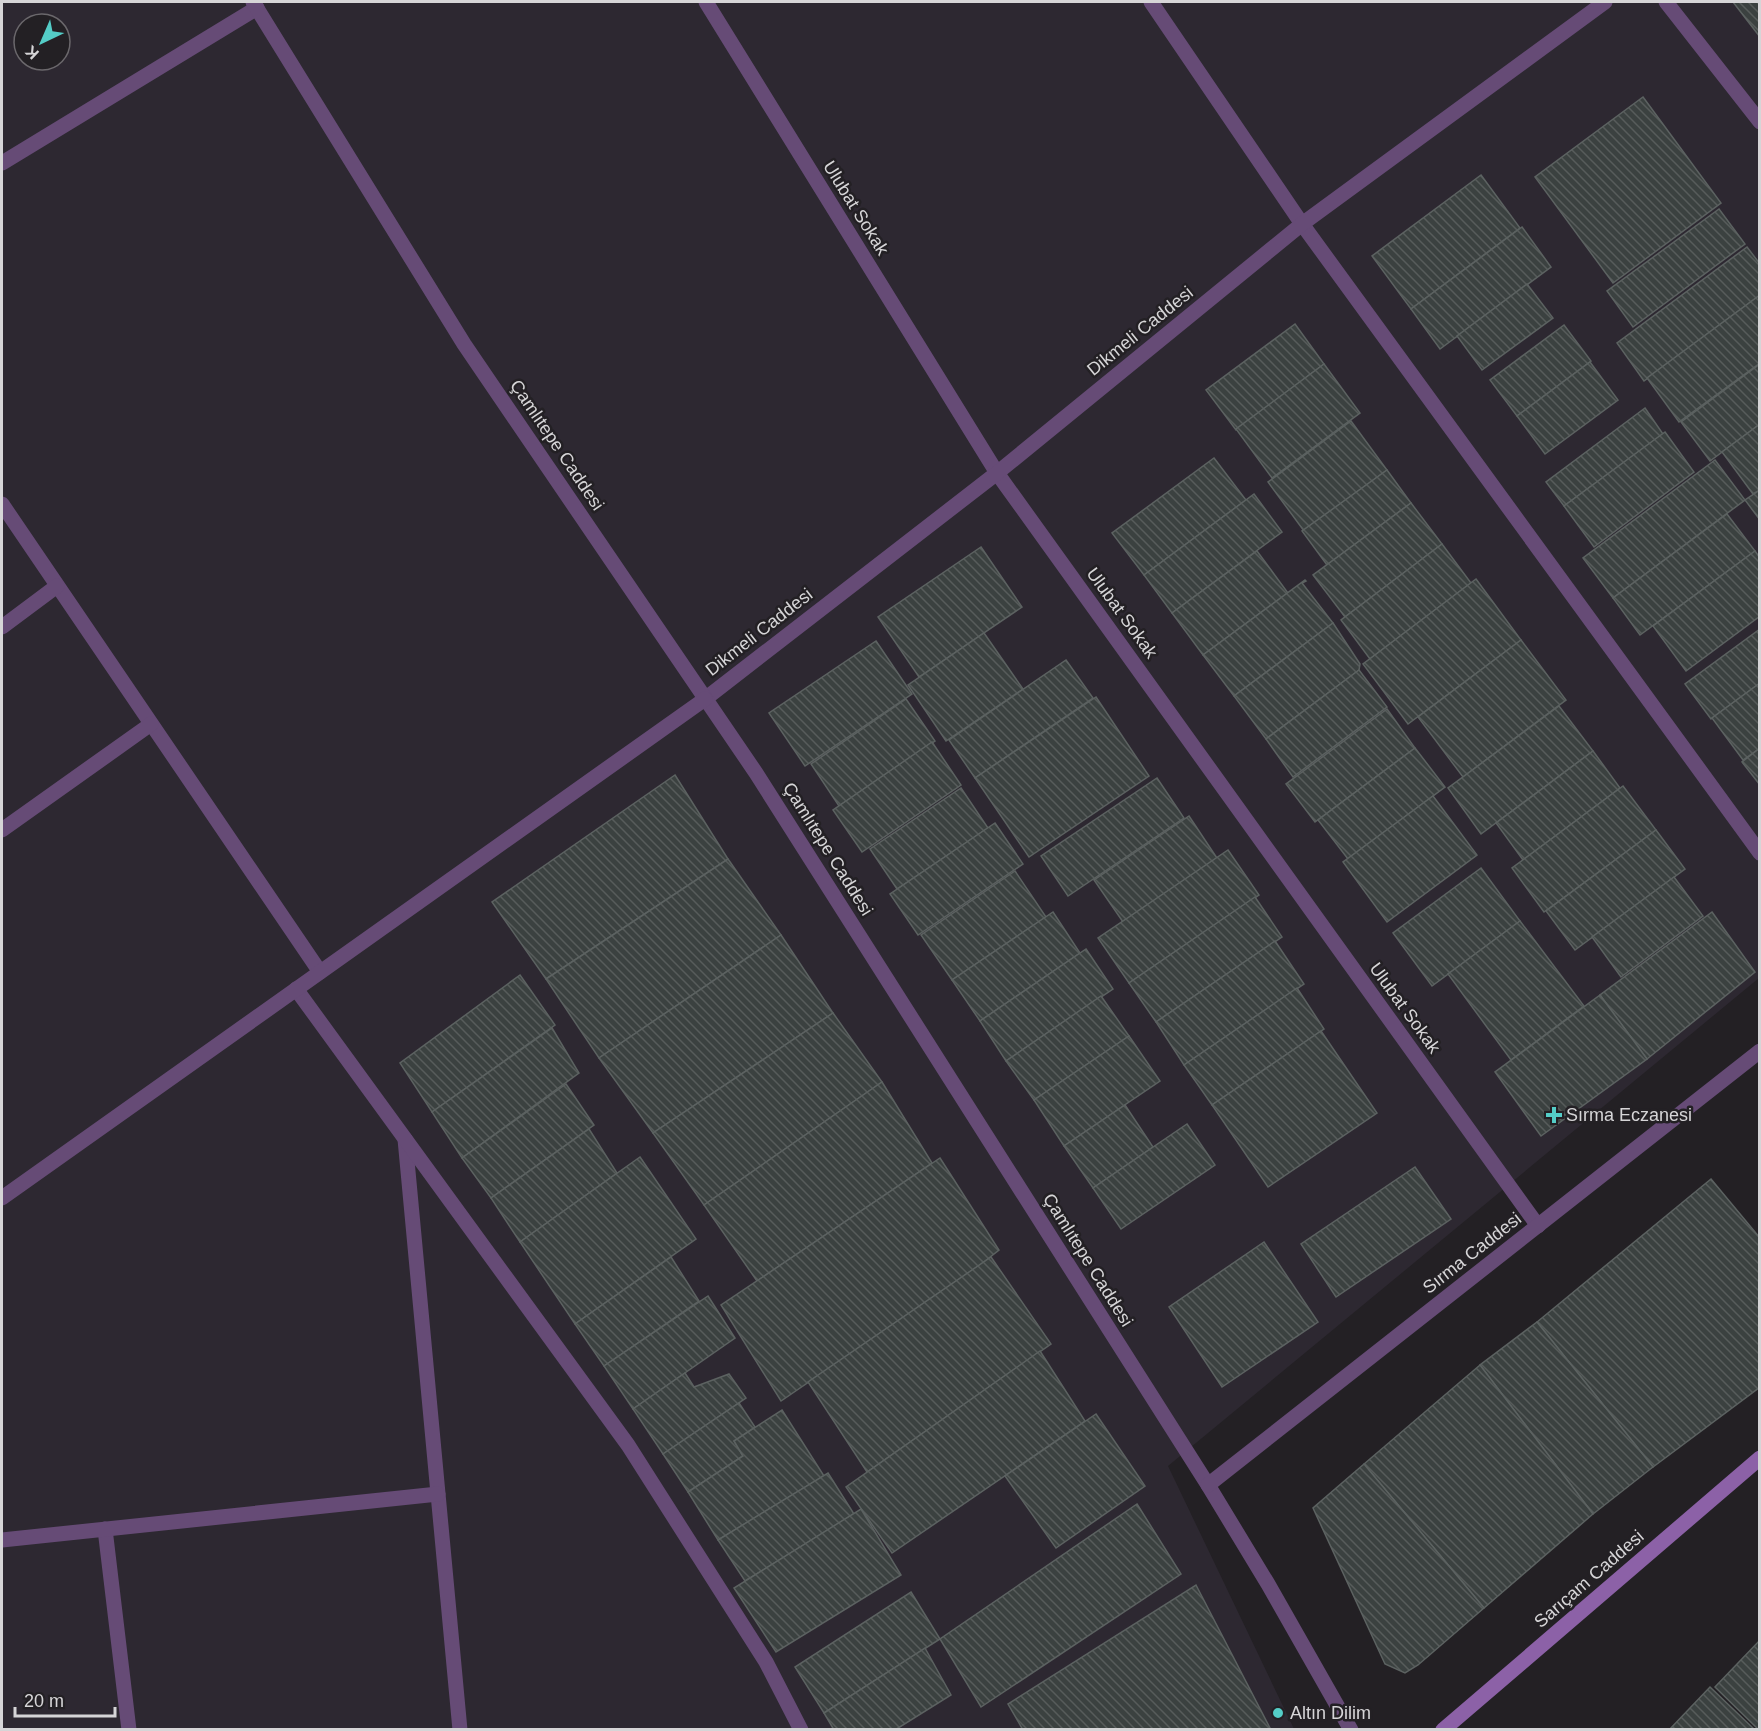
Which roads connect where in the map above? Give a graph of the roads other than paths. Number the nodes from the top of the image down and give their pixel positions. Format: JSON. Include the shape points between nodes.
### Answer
{"nodes":[{"id":1,"x":706,"y":2,"type":"edge"},
{"id":2,"x":1151,"y":2,"type":"edge"},
{"id":3,"x":1605,"y":2,"type":"edge"},
{"id":4,"x":1666,"y":2,"type":"edge"},
{"id":5,"x":255,"y":5,"type":"edge"},
{"id":6,"x":1760,"y":122,"type":"edge"},
{"id":7,"x":2,"y":163,"type":"edge"},
{"id":8,"x":1302,"y":224,"type":"junction"},
{"id":9,"x":997,"y":473,"type":"junction"},
{"id":10,"x":2,"y":504,"type":"edge"},
{"id":11,"x":57,"y":586,"type":"junction"},
{"id":12,"x":2,"y":627,"type":"edge"},
{"id":13,"x":705,"y":699,"type":"junction"},
{"id":14,"x":151,"y":724,"type":"junction"},
{"id":15,"x":2,"y":830,"type":"edge"},
{"id":16,"x":1760,"y":853,"type":"edge"},
{"id":17,"x":320,"y":972,"type":"junction"},
{"id":18,"x":296,"y":989,"type":"junction"},
{"id":19,"x":1760,"y":1051,"type":"edge"},
{"id":20,"x":405,"y":1139,"type":"junction"},
{"id":21,"x":2,"y":1198,"type":"edge"},
{"id":22,"x":1538,"y":1226,"type":"junction"},
{"id":23,"x":1760,"y":1458,"type":"edge"},
{"id":24,"x":1208,"y":1485,"type":"junction"},
{"id":25,"x":438,"y":1494,"type":"junction"},
{"id":26,"x":105,"y":1529,"type":"junction"},
{"id":27,"x":2,"y":1540,"type":"edge"},
{"id":28,"x":129,"y":1730,"type":"edge"},
{"id":29,"x":460,"y":1730,"type":"edge"},
{"id":30,"x":801,"y":1730,"type":"edge"},
{"id":31,"x":1352,"y":1730,"type":"edge"},
{"id":32,"x":1443,"y":1730,"type":"edge"}],
"edges":[{"from":1,"to":9,"type":"street","name":"Ulubat Sokak"},
{"from":2,"to":8,"type":"street"},
{"from":3,"to":8,"type":"street","name":"Dikmeli Caddesi"},
{"from":4,"to":6,"type":"street"},
{"from":5,"to":7,"type":"street"},
{"from":5,"to":13,"type":"street","name":"Çamlıtepe Caddesi","via":[[464,344]]},
{"from":8,"to":9,"type":"street","name":"Dikmeli Caddesi"},
{"from":8,"to":16,"type":"street"},
{"from":9,"to":13,"type":"street","name":"Dikmeli Caddesi"},
{"from":9,"to":22,"type":"street","name":"Ulubat Sokak"},
{"from":10,"to":11,"type":"street"},
{"from":11,"to":12,"type":"street"},
{"from":11,"to":14,"type":"street"},
{"from":13,"to":17,"type":"street","name":"Dikmeli Caddesi"},
{"from":13,"to":24,"type":"street","name":"Çamlıtepe Caddesi","via":[[756,773]]},
{"from":14,"to":15,"type":"street"},
{"from":14,"to":17,"type":"street"},
{"from":17,"to":18,"type":"street","name":"Dikmeli Caddesi"},
{"from":18,"to":20,"type":"street"},
{"from":18,"to":21,"type":"street","name":"Dikmeli Caddesi"},
{"from":19,"to":22,"type":"street","name":"Sırma Caddesi"},
{"from":20,"to":25,"type":"street"},
{"from":20,"to":30,"type":"street","via":[[628,1445],[766,1662]]},
{"from":22,"to":24,"type":"street","name":"Sırma Caddesi"},
{"from":23,"to":32,"type":"main road","name":"Sarıçam Caddesi"},
{"from":24,"to":31,"type":"street","name":"Çamlıtepe Caddesi"},
{"from":25,"to":26,"type":"street"},
{"from":25,"to":29,"type":"street"},
{"from":26,"to":27,"type":"street"},
{"from":26,"to":28,"type":"street"}]}
